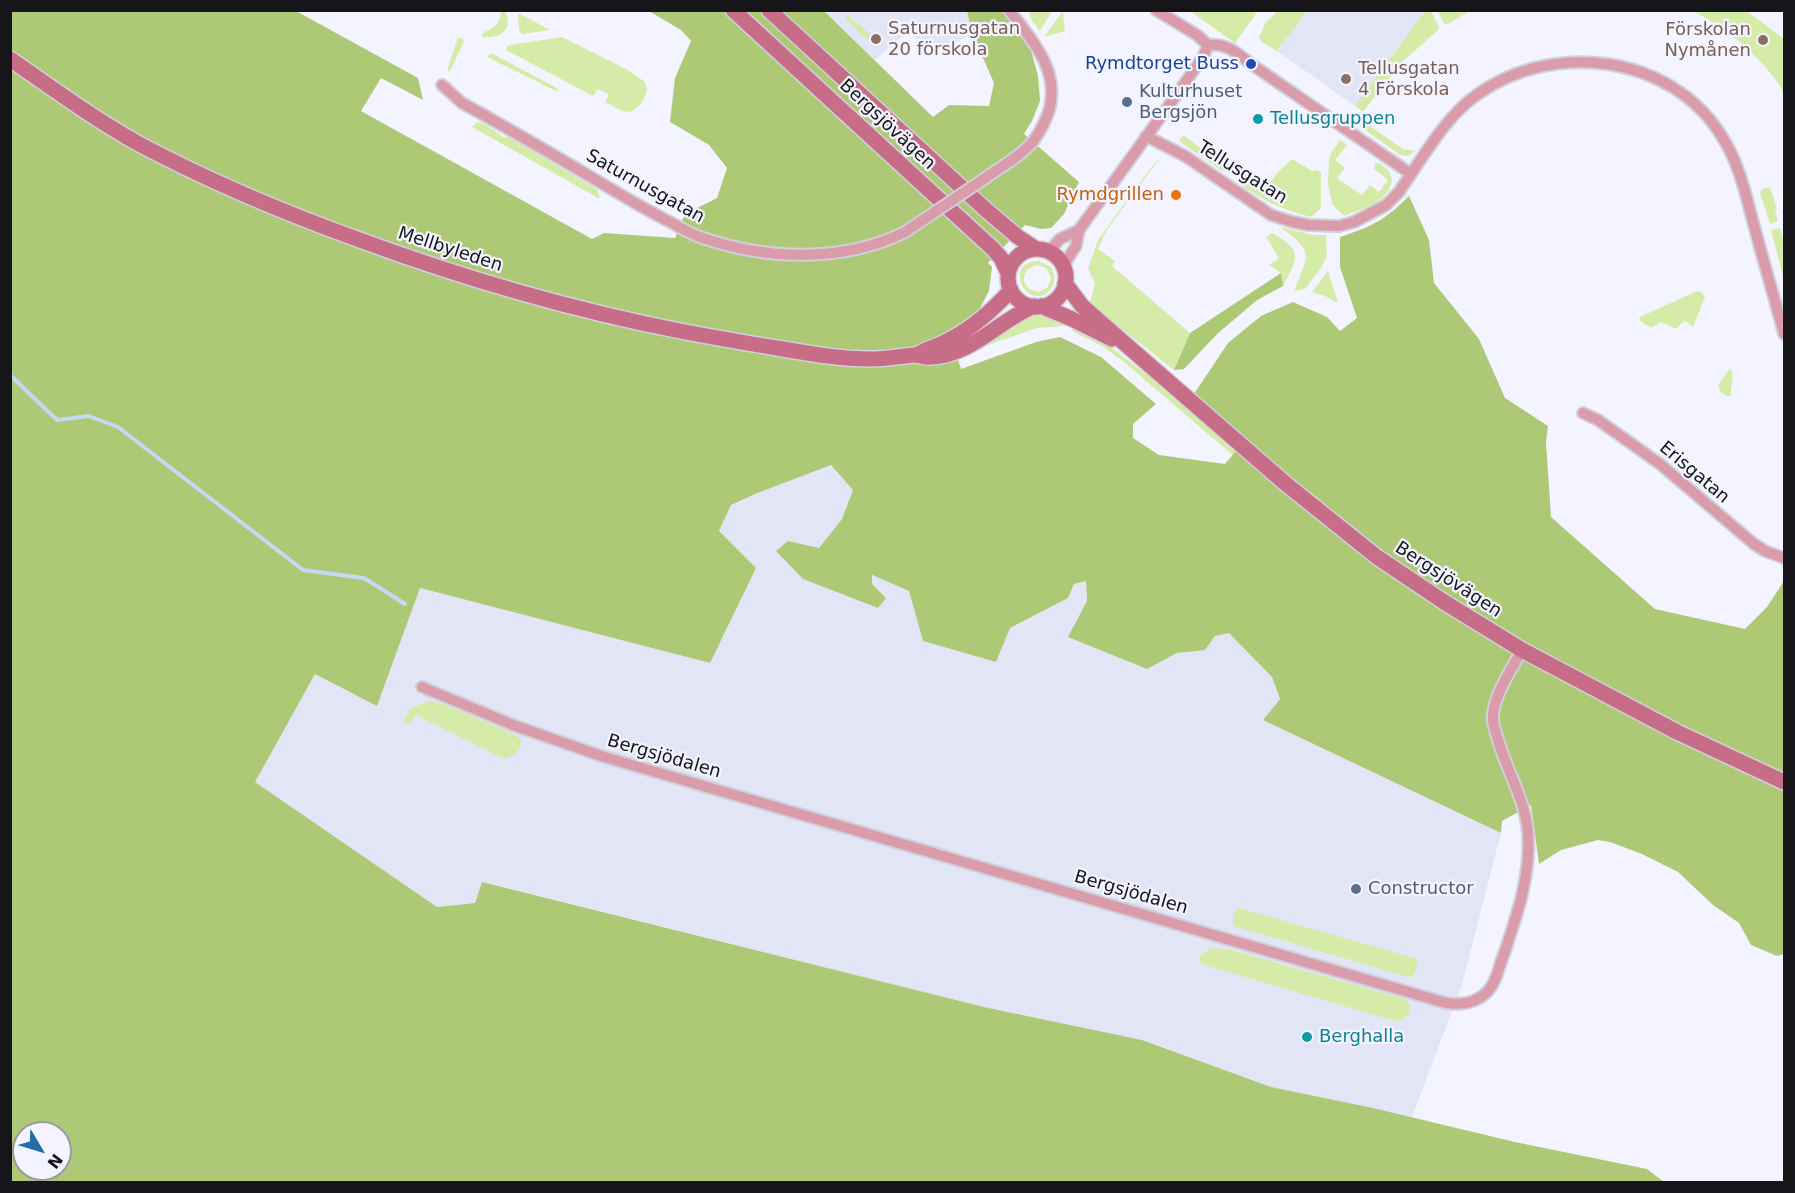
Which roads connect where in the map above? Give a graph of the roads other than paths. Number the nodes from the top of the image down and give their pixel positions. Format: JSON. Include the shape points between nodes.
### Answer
{"nodes":[{"id":1,"x":734,"y":10,"type":"edge"},
{"id":2,"x":769,"y":10,"type":"edge"},
{"id":3,"x":1009,"y":10,"type":"edge"},
{"id":4,"x":1156,"y":10,"type":"edge"},
{"id":5,"x":1208,"y":45,"type":"junction"},
{"id":6,"x":10,"y":59,"type":"edge"},
{"id":7,"x":442,"y":85,"type":"dead end"},
{"id":8,"x":1146,"y":136,"type":"junction"},
{"id":9,"x":1411,"y":174,"type":"junction"},
{"id":10,"x":1079,"y":230,"type":"junction"},
{"id":11,"x":1042,"y":250,"type":"junction"},
{"id":12,"x":1063,"y":266,"type":"junction"},
{"id":13,"x":1008,"y":273,"type":"junction"},
{"id":14,"x":1065,"y":283,"type":"junction"},
{"id":15,"x":1011,"y":290,"type":"junction"},
{"id":16,"x":1038,"y":306,"type":"junction"},
{"id":17,"x":1785,"y":334,"type":"edge"},
{"id":18,"x":1131,"y":349,"type":"junction"},
{"id":19,"x":917,"y":355,"type":"junction"},
{"id":20,"x":1583,"y":413,"type":"dead end"},
{"id":21,"x":1785,"y":558,"type":"edge"},
{"id":22,"x":1522,"y":650,"type":"junction"},
{"id":23,"x":422,"y":687,"type":"dead end"},
{"id":24,"x":1785,"y":782,"type":"edge"}],
"edges":[{"from":1,"to":13,"type":"main road","name":"Bergsjövägen","via":[[992,248]]},
{"from":2,"to":11,"type":"main road","name":"Bergsjövägen","via":[[985,210],[1017,237]]},
{"from":3,"to":7,"type":"street","name":"Saturnusgatan","bridge":true,"via":[[1034,42],[1051,78],[1050,107],[1031,144],[905,232],[886,242],[838,252],[765,252],[731,247],[698,236],[462,103]]},
{"from":4,"to":5,"type":"street"},
{"from":5,"to":8,"type":"street"},
{"from":5,"to":9,"type":"street","via":[[1234,50]]},
{"from":6,"to":19,"type":"main road","name":"Mellbyleden","via":[[119,132],[180,164],[296,216],[431,265],[582,310],[714,338],[843,358]]},
{"from":8,"to":9,"type":"street","name":"Tellusgatan","via":[[1185,156],[1271,215],[1309,225],[1354,222],[1386,205]]},
{"from":8,"to":10,"type":"street"},
{"from":9,"to":17,"type":"street","name":"Tellusgatan","via":[[1461,109],[1503,79],[1567,61],[1623,67],[1658,79],[1699,108],[1713,123],[1733,158],[1744,182]]},
{"from":10,"to":11,"type":"street"},
{"from":10,"to":12,"type":"street","via":[[1076,246]]},
{"from":11,"to":12,"type":"main road","name":"Bergsjövägen"},
{"from":11,"to":13,"type":"main road","via":[[1023,252]]},
{"from":12,"to":14,"type":"main road"},
{"from":13,"to":15,"type":"main road","name":"Bergsjövägen"},
{"from":14,"to":16,"type":"main road","via":[[1057,298]]},
{"from":14,"to":18,"type":"main road","name":"Bergsjövägen","via":[[1082,306]]},
{"from":15,"to":16,"type":"main road","name":"Bergsjövägen","via":[[1020,301]]},
{"from":15,"to":19,"type":"main road","name":"Mellbyleden","via":[[974,326]]},
{"from":16,"to":18,"type":"main road","name":"Bergsjövägen"},
{"from":16,"to":19,"type":"main road","name":"Mellbyleden","via":[[1016,314],[979,341],[960,349],[930,358]]},
{"from":18,"to":22,"type":"main road","name":"Bergsjövägen","via":[[1369,551]]},
{"from":20,"to":21,"type":"street","name":"Erisgatan","via":[[1660,464],[1755,544]]},
{"from":22,"to":23,"type":"street","name":"Bergsjödalen","via":[[1494,705],[1493,722],[1525,817],[1526,879],[1494,983],[1477,1000],[1458,1005],[601,756]]},
{"from":22,"to":24,"type":"main road","name":"Bergsjövägen","via":[[1677,732]]}]}
